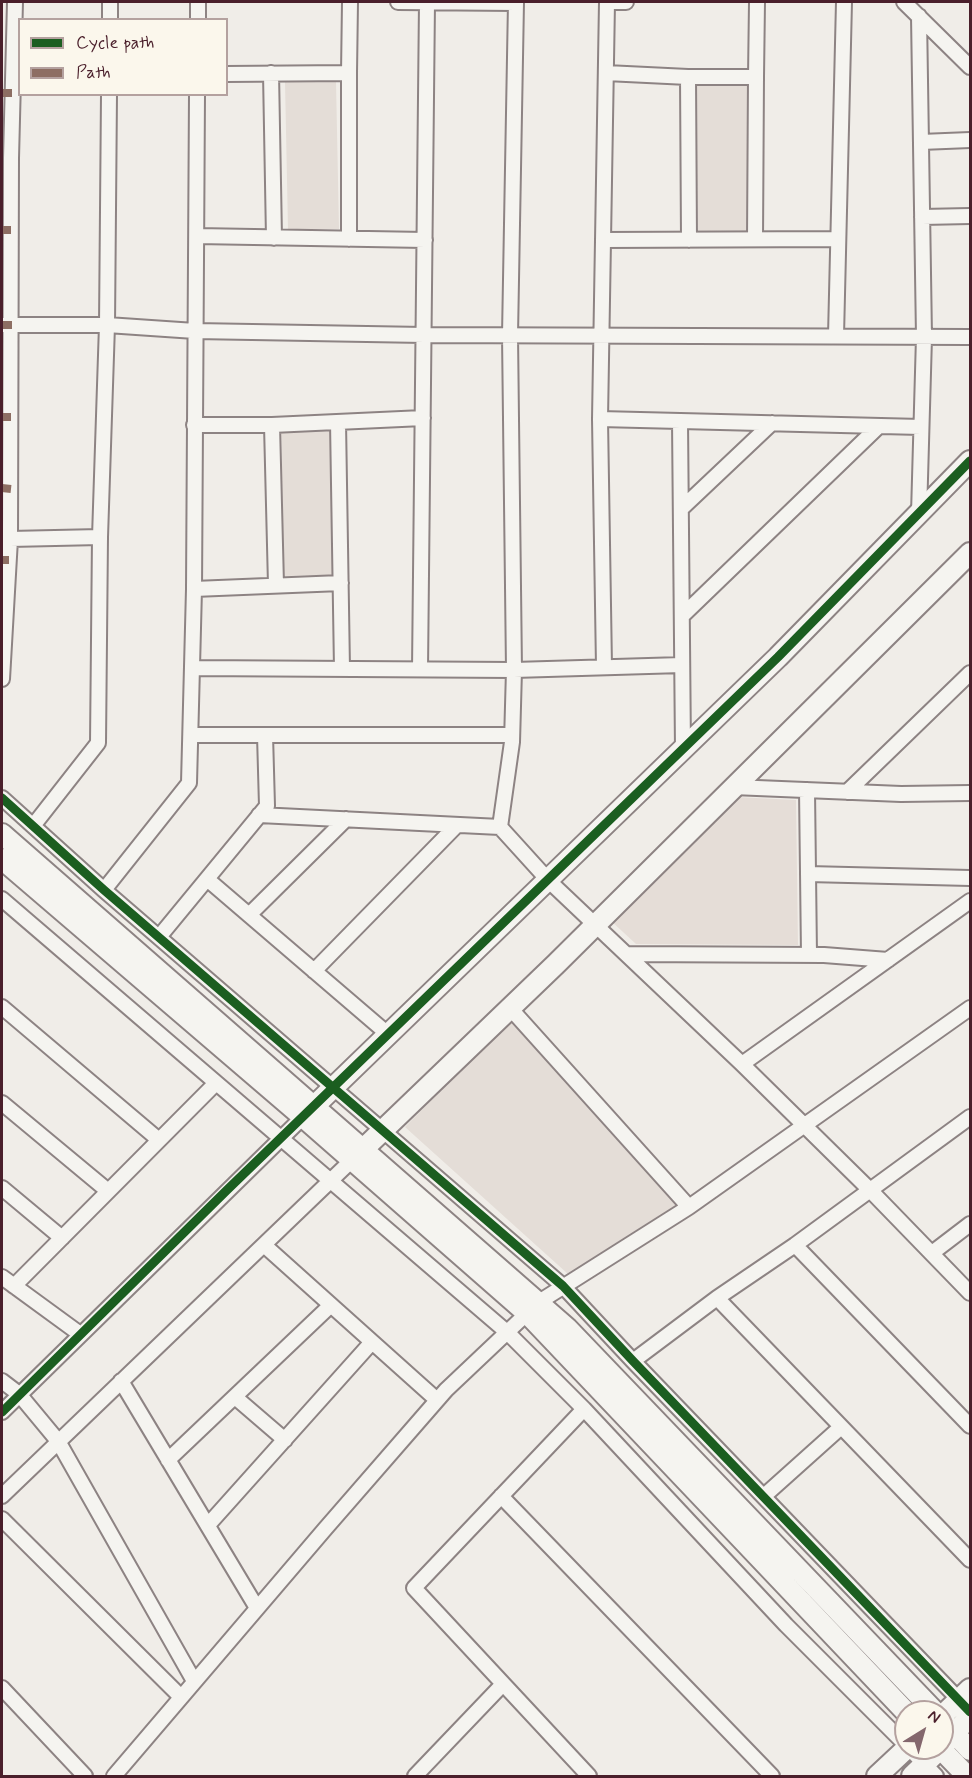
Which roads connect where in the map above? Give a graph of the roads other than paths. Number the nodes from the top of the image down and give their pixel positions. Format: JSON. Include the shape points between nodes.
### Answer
{"nodes":[{"id":1,"x":15,"y":2,"type":"edge"},
{"id":2,"x":110,"y":2,"type":"edge"},
{"id":3,"x":198,"y":2,"type":"edge"},
{"id":4,"x":350,"y":2,"type":"edge"},
{"id":5,"x":398,"y":2,"type":"edge"},
{"id":6,"x":427,"y":2,"type":"edge"},
{"id":7,"x":516,"y":2,"type":"edge"},
{"id":8,"x":607,"y":2,"type":"edge"},
{"id":9,"x":626,"y":2,"type":"edge"},
{"id":10,"x":757,"y":2,"type":"edge"},
{"id":11,"x":844,"y":2,"type":"edge"},
{"id":12,"x":904,"y":2,"type":"edge"},
{"id":13,"x":919,"y":16,"type":"junction"},
{"id":14,"x":110,"y":18,"type":"edge"},
{"id":15,"x":198,"y":18,"type":"edge"},
{"id":16,"x":969,"y":62,"type":"edge"},
{"id":17,"x":271,"y":73,"type":"junction"},
{"id":18,"x":349,"y":73,"type":"junction"},
{"id":19,"x":228,"y":74,"type":"edge"},
{"id":20,"x":606,"y":74,"type":"junction"},
{"id":21,"x":688,"y":77,"type":"junction"},
{"id":22,"x":756,"y":77,"type":"junction"},
{"id":23,"x":7,"y":93,"type":"edge"},
{"id":24,"x":109,"y":96,"type":"edge"},
{"id":25,"x":197,"y":96,"type":"edge"},
{"id":26,"x":970,"y":140,"type":"edge"},
{"id":27,"x":921,"y":142,"type":"junction"},
{"id":28,"x":7,"y":158,"type":"edge"},
{"id":29,"x":970,"y":216,"type":"edge"},
{"id":30,"x":922,"y":217,"type":"junction"},
{"id":31,"x":6,"y":230,"type":"edge"},
{"id":32,"x":197,"y":236,"type":"junction"},
{"id":33,"x":274,"y":238,"type":"junction"},
{"id":34,"x":349,"y":239,"type":"junction"},
{"id":35,"x":755,"y":239,"type":"junction"},
{"id":36,"x":838,"y":239,"type":"junction"},
{"id":37,"x":425,"y":240,"type":"junction"},
{"id":38,"x":603,"y":240,"type":"junction"},
{"id":39,"x":689,"y":240,"type":"junction"},
{"id":40,"x":7,"y":325,"type":"edge"},
{"id":41,"x":108,"y":325,"type":"junction"},
{"id":42,"x":195,"y":331,"type":"junction"},
{"id":43,"x":602,"y":334,"type":"junction"},
{"id":44,"x":424,"y":335,"type":"junction"},
{"id":45,"x":510,"y":335,"type":"junction"},
{"id":46,"x":836,"y":336,"type":"junction"},
{"id":47,"x":924,"y":337,"type":"junction"},
{"id":48,"x":970,"y":337,"type":"edge"},
{"id":49,"x":6,"y":417,"type":"edge"},
{"id":50,"x":423,"y":418,"type":"junction"},
{"id":51,"x":600,"y":418,"type":"junction"},
{"id":52,"x":680,"y":421,"type":"junction"},
{"id":53,"x":338,"y":422,"type":"junction"},
{"id":54,"x":772,"y":423,"type":"junction"},
{"id":55,"x":194,"y":424,"type":"junction"},
{"id":56,"x":272,"y":425,"type":"junction"},
{"id":57,"x":879,"y":426,"type":"junction"},
{"id":58,"x":921,"y":427,"type":"junction"},
{"id":59,"x":970,"y":461,"type":"edge"},
{"id":60,"x":6,"y":489,"type":"edge"},
{"id":61,"x":681,"y":509,"type":"junction"},
{"id":62,"x":919,"y":514,"type":"junction"},
{"id":63,"x":100,"y":537,"type":"junction"},
{"id":64,"x":10,"y":539,"type":"junction"},
{"id":65,"x":970,"y":553,"type":"edge"},
{"id":66,"x":5,"y":560,"type":"edge"},
{"id":67,"x":340,"y":583,"type":"junction"},
{"id":68,"x":276,"y":585,"type":"junction"},
{"id":69,"x":194,"y":589,"type":"junction"},
{"id":70,"x":682,"y":616,"type":"junction"},
{"id":71,"x":682,"y":665,"type":"junction"},
{"id":72,"x":604,"y":667,"type":"junction"},
{"id":73,"x":192,"y":668,"type":"junction"},
{"id":74,"x":342,"y":669,"type":"junction"},
{"id":75,"x":420,"y":669,"type":"junction"},
{"id":76,"x":514,"y":670,"type":"junction"},
{"id":77,"x":970,"y":673,"type":"edge"},
{"id":78,"x":2,"y":679,"type":"edge"},
{"id":79,"x":191,"y":735,"type":"junction"},
{"id":80,"x":265,"y":735,"type":"junction"},
{"id":81,"x":512,"y":735,"type":"junction"},
{"id":82,"x":683,"y":750,"type":"junction"},
{"id":83,"x":733,"y":787,"type":"junction"},
{"id":84,"x":807,"y":790,"type":"junction"},
{"id":85,"x":968,"y":791,"type":"edge"},
{"id":86,"x":847,"y":792,"type":"junction"},
{"id":87,"x":2,"y":798,"type":"edge"},
{"id":88,"x":259,"y":815,"type":"junction"},
{"id":89,"x":346,"y":819,"type":"junction"},
{"id":90,"x":457,"y":825,"type":"junction"},
{"id":91,"x":33,"y":826,"type":"junction"},
{"id":92,"x":500,"y":827,"type":"junction"},
{"id":93,"x":2,"y":834,"type":"edge"},
{"id":94,"x":2,"y":859,"type":"edge"},
{"id":95,"x":808,"y":874,"type":"junction"},
{"id":96,"x":970,"y":878,"type":"edge"},
{"id":97,"x":207,"y":879,"type":"junction"},
{"id":98,"x":549,"y":881,"type":"junction"},
{"id":99,"x":104,"y":890,"type":"junction"},
{"id":100,"x":2,"y":899,"type":"edge"},
{"id":101,"x":970,"y":901,"type":"edge"},
{"id":102,"x":249,"y":915,"type":"junction"},
{"id":103,"x":595,"y":924,"type":"junction"},
{"id":104,"x":159,"y":937,"type":"junction"},
{"id":105,"x":627,"y":954,"type":"junction"},
{"id":106,"x":809,"y":955,"type":"junction"},
{"id":107,"x":888,"y":960,"type":"junction"},
{"id":108,"x":314,"y":971,"type":"junction"},
{"id":109,"x":2,"y":1007,"type":"edge"},
{"id":110,"x":510,"y":1008,"type":"junction"},
{"id":111,"x":970,"y":1008,"type":"edge"},
{"id":112,"x":389,"y":1035,"type":"junction"},
{"id":113,"x":742,"y":1064,"type":"junction"},
{"id":114,"x":216,"y":1083,"type":"junction"},
{"id":115,"x":334,"y":1087,"type":"junction"},
{"id":116,"x":2,"y":1103,"type":"edge"},
{"id":117,"x":309,"y":1111,"type":"junction"},
{"id":118,"x":970,"y":1117,"type":"edge"},
{"id":119,"x":804,"y":1126,"type":"junction"},
{"id":120,"x":383,"y":1130,"type":"junction"},
{"id":121,"x":281,"y":1139,"type":"junction"},
{"id":122,"x":159,"y":1140,"type":"junction"},
{"id":123,"x":357,"y":1155,"type":"junction"},
{"id":124,"x":332,"y":1180,"type":"junction"},
{"id":125,"x":2,"y":1188,"type":"edge"},
{"id":126,"x":870,"y":1190,"type":"junction"},
{"id":127,"x":108,"y":1191,"type":"junction"},
{"id":128,"x":689,"y":1207,"type":"junction"},
{"id":129,"x":970,"y":1224,"type":"edge"},
{"id":130,"x":62,"y":1238,"type":"junction"},
{"id":131,"x":264,"y":1245,"type":"junction"},
{"id":132,"x":795,"y":1245,"type":"junction"},
{"id":133,"x":932,"y":1253,"type":"junction"},
{"id":134,"x":2,"y":1277,"type":"edge"},
{"id":135,"x":14,"y":1286,"type":"junction"},
{"id":136,"x":563,"y":1286,"type":"junction"},
{"id":137,"x":970,"y":1293,"type":"edge"},
{"id":138,"x":717,"y":1299,"type":"junction"},
{"id":139,"x":331,"y":1305,"type":"junction"},
{"id":140,"x":533,"y":1308,"type":"junction"},
{"id":141,"x":508,"y":1333,"type":"junction"},
{"id":142,"x":80,"y":1334,"type":"junction"},
{"id":143,"x":372,"y":1342,"type":"junction"},
{"id":144,"x":633,"y":1361,"type":"junction"},
{"id":145,"x":121,"y":1381,"type":"junction"},
{"id":146,"x":2,"y":1382,"type":"edge"},
{"id":147,"x":19,"y":1394,"type":"junction"},
{"id":148,"x":235,"y":1397,"type":"junction"},
{"id":149,"x":437,"y":1400,"type":"junction"},
{"id":150,"x":584,"y":1409,"type":"junction"},
{"id":151,"x":2,"y":1412,"type":"edge"},
{"id":152,"x":970,"y":1426,"type":"edge"},
{"id":153,"x":841,"y":1427,"type":"junction"},
{"id":154,"x":285,"y":1440,"type":"junction"},
{"id":155,"x":58,"y":1441,"type":"junction"},
{"id":156,"x":168,"y":1460,"type":"junction"},
{"id":157,"x":2,"y":1496,"type":"edge"},
{"id":158,"x":501,"y":1496,"type":"junction"},
{"id":159,"x":764,"y":1496,"type":"junction"},
{"id":160,"x":2,"y":1519,"type":"edge"},
{"id":161,"x":208,"y":1526,"type":"junction"},
{"id":162,"x":970,"y":1560,"type":"edge"},
{"id":163,"x":257,"y":1608,"type":"junction"},
{"id":164,"x":194,"y":1681,"type":"junction"},
{"id":165,"x":504,"y":1684,"type":"junction"},
{"id":166,"x":2,"y":1688,"type":"edge"},
{"id":167,"x":181,"y":1697,"type":"junction"},
{"id":168,"x":895,"y":1700,"type":"edge"},
{"id":169,"x":923,"y":1700,"type":"edge"},
{"id":170,"x":968,"y":1704,"type":"edge"},
{"id":171,"x":954,"y":1722,"type":"edge"},
{"id":172,"x":894,"y":1734,"type":"edge"},
{"id":173,"x":954,"y":1742,"type":"edge"},
{"id":174,"x":970,"y":1750,"type":"edge"},
{"id":175,"x":954,"y":1755,"type":"edge"},
{"id":176,"x":894,"y":1760,"type":"edge"},
{"id":177,"x":85,"y":1776,"type":"edge"},
{"id":178,"x":114,"y":1776,"type":"edge"},
{"id":179,"x":415,"y":1776,"type":"edge"},
{"id":180,"x":589,"y":1776,"type":"edge"},
{"id":181,"x":772,"y":1776,"type":"edge"},
{"id":182,"x":877,"y":1776,"type":"edge"},
{"id":183,"x":967,"y":1776,"type":"edge"}],
"edges":[{"from":1,"to":23,"type":"street"},
{"from":2,"to":14,"type":"street"},
{"from":3,"to":15,"type":"street"},
{"from":4,"to":18,"type":"street"},
{"from":5,"to":6,"type":"street"},
{"from":6,"to":7,"type":"street"},
{"from":6,"to":37,"type":"street"},
{"from":7,"to":45,"type":"street"},
{"from":8,"to":9,"type":"street"},
{"from":8,"to":20,"type":"street"},
{"from":10,"to":22,"type":"street"},
{"from":11,"to":36,"type":"street"},
{"from":12,"to":13,"type":"street"},
{"from":13,"to":16,"type":"street"},
{"from":13,"to":27,"type":"street"},
{"from":17,"to":18,"type":"street"},
{"from":17,"to":19,"type":"street"},
{"from":17,"to":33,"type":"street"},
{"from":18,"to":34,"type":"street"},
{"from":20,"to":21,"type":"street"},
{"from":20,"to":38,"type":"street"},
{"from":21,"to":22,"type":"street"},
{"from":21,"to":39,"type":"street"},
{"from":22,"to":35,"type":"street"},
{"from":23,"to":28,"type":"street"},
{"from":24,"to":41,"type":"street"},
{"from":25,"to":32,"type":"street"},
{"from":26,"to":27,"type":"street"},
{"from":27,"to":30,"type":"street"},
{"from":28,"to":31,"type":"street"},
{"from":29,"to":30,"type":"street"},
{"from":30,"to":47,"type":"street"},
{"from":31,"to":40,"type":"street"},
{"from":32,"to":33,"type":"street"},
{"from":32,"to":42,"type":"street"},
{"from":33,"to":34,"type":"street"},
{"from":34,"to":37,"type":"street"},
{"from":35,"to":36,"type":"street"},
{"from":35,"to":39,"type":"street"},
{"from":36,"to":46,"type":"street"},
{"from":37,"to":44,"type":"street"},
{"from":38,"to":39,"type":"street"},
{"from":38,"to":43,"type":"street"},
{"from":40,"to":41,"type":"street"},
{"from":40,"to":49,"type":"street"},
{"from":41,"to":42,"type":"street"},
{"from":41,"to":63,"type":"street"},
{"from":42,"to":44,"type":"street"},
{"from":42,"to":55,"type":"street"},
{"from":43,"to":45,"type":"street"},
{"from":43,"to":46,"type":"street"},
{"from":43,"to":51,"type":"street"},
{"from":44,"to":45,"type":"street"},
{"from":44,"to":50,"type":"street"},
{"from":45,"to":76,"type":"street"},
{"from":46,"to":47,"type":"street"},
{"from":47,"to":48,"type":"street"},
{"from":47,"to":58,"type":"street"},
{"from":49,"to":60,"type":"street"},
{"from":50,"to":53,"type":"street"},
{"from":50,"to":75,"type":"street"},
{"from":51,"to":52,"type":"street"},
{"from":51,"to":72,"type":"street"},
{"from":52,"to":54,"type":"street"},
{"from":52,"to":61,"type":"street"},
{"from":53,"to":56,"type":"street"},
{"from":53,"to":67,"type":"street"},
{"from":54,"to":57,"type":"street"},
{"from":54,"to":61,"type":"street"},
{"from":55,"to":56,"type":"street"},
{"from":55,"to":69,"type":"street"},
{"from":56,"to":68,"type":"street"},
{"from":57,"to":58,"type":"street"},
{"from":57,"to":70,"type":"street"},
{"from":58,"to":62,"type":"street"},
{"from":59,"to":62,"type":"street"},
{"from":60,"to":64,"type":"street"},
{"from":61,"to":70,"type":"street"},
{"from":62,"to":82,"type":"street"},
{"from":63,"to":64,"type":"street"},
{"from":63,"to":91,"type":"street","via":[[98,743]]},
{"from":64,"to":66,"type":"street"},
{"from":65,"to":83,"type":"street"},
{"from":66,"to":78,"type":"street"},
{"from":67,"to":68,"type":"street"},
{"from":67,"to":74,"type":"street"},
{"from":68,"to":69,"type":"street"},
{"from":69,"to":73,"type":"street"},
{"from":70,"to":71,"type":"street"},
{"from":71,"to":72,"type":"street"},
{"from":71,"to":82,"type":"street"},
{"from":72,"to":76,"type":"street"},
{"from":73,"to":74,"type":"street"},
{"from":73,"to":79,"type":"street"},
{"from":74,"to":75,"type":"street"},
{"from":75,"to":76,"type":"street"},
{"from":76,"to":81,"type":"street"},
{"from":77,"to":86,"type":"street"},
{"from":79,"to":80,"type":"street"},
{"from":79,"to":99,"type":"street","via":[[189,783]]},
{"from":80,"to":81,"type":"street"},
{"from":80,"to":88,"type":"street","via":[[267,806]]},
{"from":81,"to":92,"type":"street"},
{"from":82,"to":98,"type":"street"},
{"from":83,"to":84,"type":"street"},
{"from":83,"to":103,"type":"street"},
{"from":84,"to":86,"type":"street"},
{"from":84,"to":95,"type":"street"},
{"from":85,"to":86,"type":"street"},
{"from":87,"to":91,"type":"street"},
{"from":88,"to":89,"type":"street"},
{"from":88,"to":97,"type":"street"},
{"from":89,"to":90,"type":"street"},
{"from":89,"to":102,"type":"street"},
{"from":90,"to":92,"type":"street"},
{"from":90,"to":108,"type":"street"},
{"from":91,"to":99,"type":"street"},
{"from":92,"to":98,"type":"street"},
{"from":93,"to":117,"type":"street"},
{"from":94,"to":117,"type":"street"},
{"from":95,"to":96,"type":"street"},
{"from":95,"to":106,"type":"street"},
{"from":97,"to":102,"type":"street"},
{"from":97,"to":104,"type":"street"},
{"from":98,"to":103,"type":"street"},
{"from":98,"to":112,"type":"street"},
{"from":99,"to":104,"type":"street"},
{"from":100,"to":114,"type":"street"},
{"from":101,"to":107,"type":"street"},
{"from":102,"to":108,"type":"street"},
{"from":103,"to":105,"type":"street"},
{"from":103,"to":110,"type":"street"},
{"from":104,"to":115,"type":"street"},
{"from":105,"to":106,"type":"street"},
{"from":105,"to":113,"type":"street"},
{"from":106,"to":107,"type":"street"},
{"from":107,"to":113,"type":"street"},
{"from":108,"to":112,"type":"street"},
{"from":109,"to":122,"type":"street"},
{"from":110,"to":120,"type":"street"},
{"from":110,"to":128,"type":"street"},
{"from":111,"to":119,"type":"street"},
{"from":112,"to":115,"type":"street"},
{"from":113,"to":119,"type":"street"},
{"from":114,"to":121,"type":"street"},
{"from":114,"to":122,"type":"street"},
{"from":115,"to":117,"type":"street"},
{"from":115,"to":120,"type":"street"},
{"from":116,"to":127,"type":"street"},
{"from":117,"to":121,"type":"street"},
{"from":117,"to":123,"type":"street"},
{"from":118,"to":126,"type":"street"},
{"from":119,"to":126,"type":"street"},
{"from":119,"to":128,"type":"street"},
{"from":120,"to":123,"type":"street"},
{"from":120,"to":136,"type":"street"},
{"from":121,"to":124,"type":"street"},
{"from":121,"to":142,"type":"street"},
{"from":122,"to":127,"type":"street"},
{"from":123,"to":124,"type":"street"},
{"from":123,"to":140,"type":"street"},
{"from":124,"to":131,"type":"street"},
{"from":124,"to":141,"type":"street"},
{"from":125,"to":130,"type":"street"},
{"from":126,"to":132,"type":"street"},
{"from":126,"to":133,"type":"street"},
{"from":127,"to":130,"type":"street"},
{"from":128,"to":136,"type":"street"},
{"from":129,"to":133,"type":"street"},
{"from":130,"to":135,"type":"street"},
{"from":131,"to":139,"type":"street"},
{"from":131,"to":145,"type":"street"},
{"from":132,"to":138,"type":"street"},
{"from":132,"to":152,"type":"street"},
{"from":133,"to":137,"type":"street"},
{"from":134,"to":135,"type":"street"},
{"from":135,"to":142,"type":"street"},
{"from":136,"to":140,"type":"street"},
{"from":136,"to":144,"type":"street"},
{"from":138,"to":144,"type":"street"},
{"from":138,"to":153,"type":"street"},
{"from":139,"to":143,"type":"street"},
{"from":139,"to":148,"type":"street"},
{"from":140,"to":141,"type":"street"},
{"from":140,"to":168,"type":"street"},
{"from":140,"to":169,"type":"street","via":[[584,1346]]},
{"from":141,"to":149,"type":"street"},
{"from":141,"to":150,"type":"street"},
{"from":142,"to":147,"type":"street"},
{"from":143,"to":149,"type":"street"},
{"from":143,"to":154,"type":"street"},
{"from":144,"to":159,"type":"street"},
{"from":145,"to":155,"type":"street"},
{"from":145,"to":156,"type":"street"},
{"from":146,"to":147,"type":"street"},
{"from":147,"to":151,"type":"street"},
{"from":147,"to":155,"type":"street"},
{"from":148,"to":154,"type":"street"},
{"from":148,"to":156,"type":"street"},
{"from":149,"to":163,"type":"street"},
{"from":150,"to":158,"type":"street"},
{"from":150,"to":172,"type":"street"},
{"from":153,"to":159,"type":"street"},
{"from":153,"to":162,"type":"street"},
{"from":154,"to":161,"type":"street"},
{"from":155,"to":157,"type":"street"},
{"from":155,"to":164,"type":"street"},
{"from":156,"to":161,"type":"street"},
{"from":158,"to":165,"type":"street","via":[[414,1588]]},
{"from":158,"to":181,"type":"street"},
{"from":159,"to":170,"type":"street"},
{"from":160,"to":167,"type":"street"},
{"from":161,"to":163,"type":"street"},
{"from":163,"to":164,"type":"street"},
{"from":164,"to":167,"type":"street"},
{"from":165,"to":179,"type":"street"},
{"from":165,"to":180,"type":"street"},
{"from":166,"to":177,"type":"street"},
{"from":167,"to":178,"type":"street"},
{"from":170,"to":171,"type":"street"},
{"from":173,"to":174,"type":"street"},
{"from":175,"to":183,"type":"street"},
{"from":176,"to":182,"type":"street"}]}
